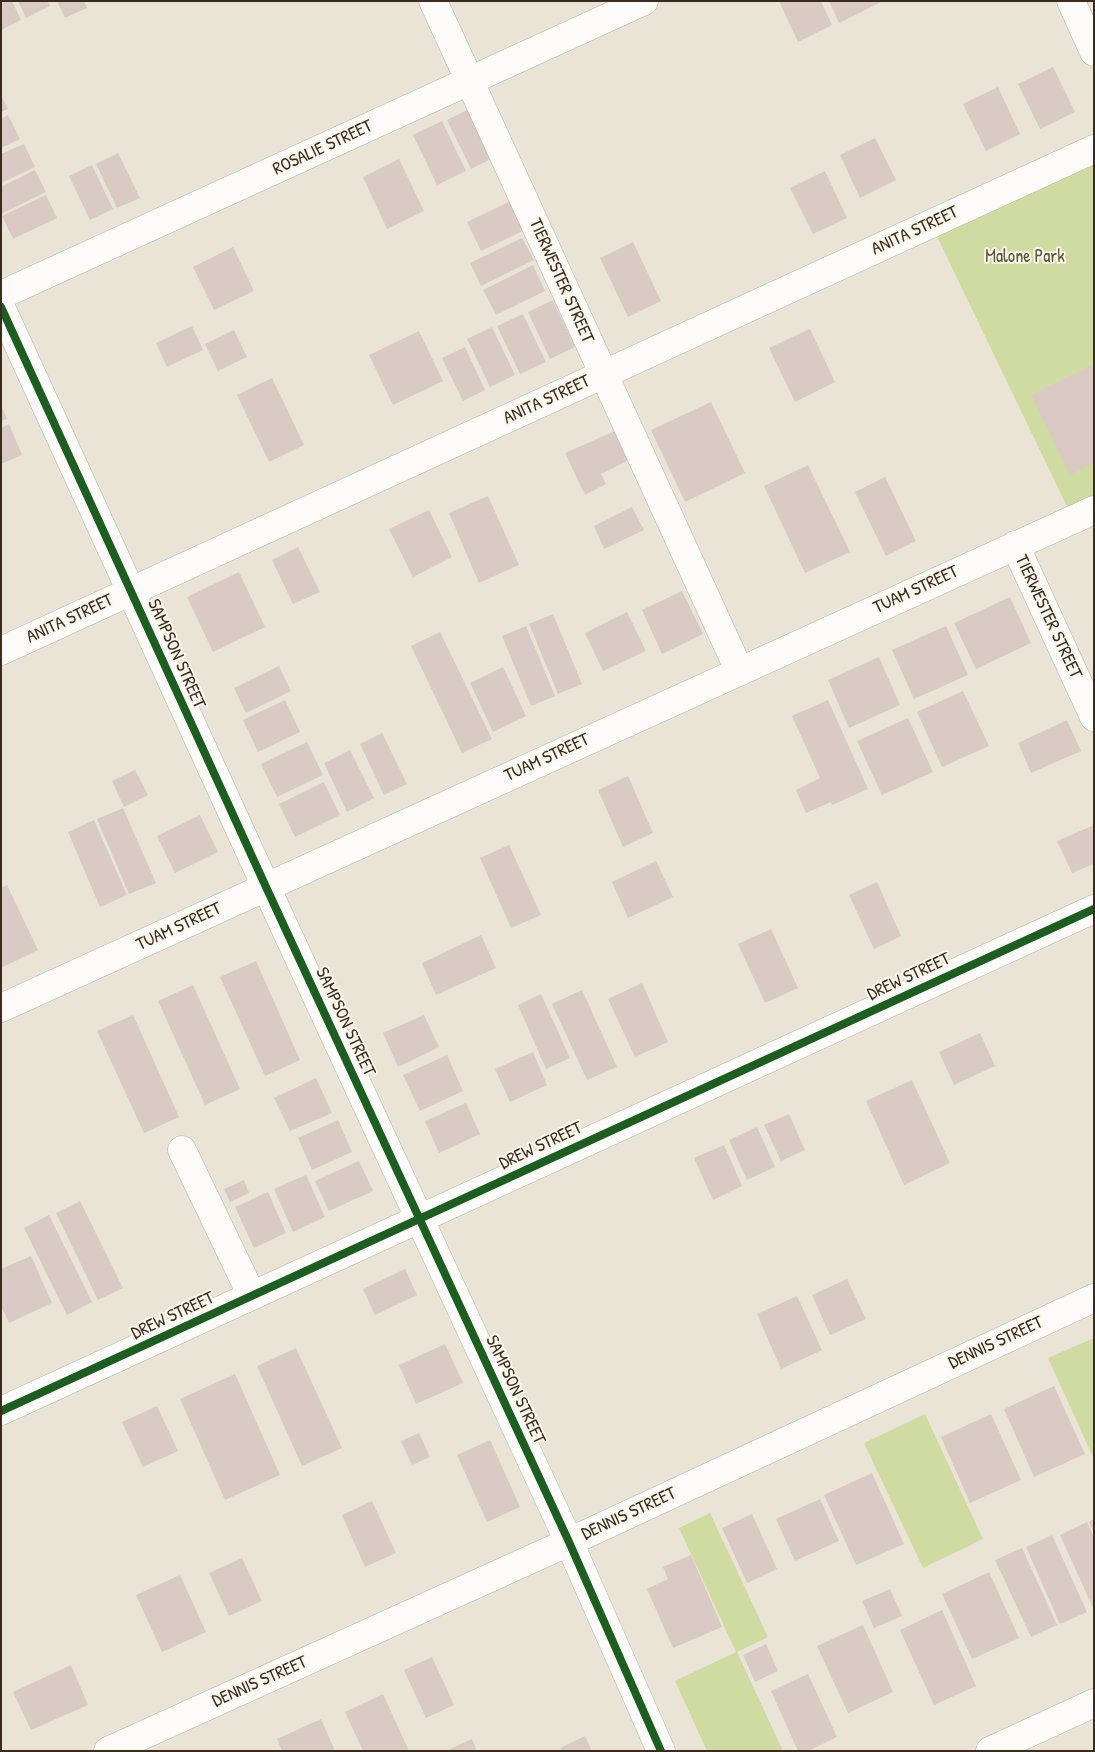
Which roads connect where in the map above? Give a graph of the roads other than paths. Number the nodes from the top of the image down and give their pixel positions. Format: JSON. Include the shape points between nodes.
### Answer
{"nodes":[{"id":1,"x":433,"y":1,"type":"edge"},
{"id":2,"x":644,"y":1,"type":"edge"},
{"id":3,"x":1071,"y":1,"type":"edge"},
{"id":4,"x":1094,"y":52,"type":"edge"},
{"id":5,"x":470,"y":81,"type":"junction"},
{"id":6,"x":1094,"y":149,"type":"edge"},
{"id":7,"x":1,"y":295,"type":"edge"},
{"id":8,"x":1,"y":306,"type":"edge"},
{"id":9,"x":603,"y":374,"type":"junction"},
{"id":10,"x":1094,"y":510,"type":"edge"},
{"id":11,"x":1015,"y":545,"type":"junction"},
{"id":12,"x":131,"y":592,"type":"junction"},
{"id":13,"x":1,"y":651,"type":"edge"},
{"id":14,"x":739,"y":670,"type":"junction"},
{"id":15,"x":1094,"y":717,"type":"edge"},
{"id":16,"x":266,"y":887,"type":"junction"},
{"id":17,"x":1094,"y":909,"type":"edge"},
{"id":18,"x":1,"y":1008,"type":"edge"},
{"id":19,"x":182,"y":1150,"type":"dead end"},
{"id":20,"x":419,"y":1219,"type":"junction"},
{"id":21,"x":252,"y":1296,"type":"junction"},
{"id":22,"x":1094,"y":1298,"type":"edge"},
{"id":23,"x":1,"y":1412,"type":"edge"},
{"id":24,"x":569,"y":1542,"type":"junction"},
{"id":25,"x":1094,"y":1703,"type":"edge"},
{"id":26,"x":108,"y":1751,"type":"edge"},
{"id":27,"x":661,"y":1751,"type":"edge"},
{"id":28,"x":990,"y":1751,"type":"edge"}],
"edges":[{"from":1,"to":5,"type":"street","name":"TIERWESTER STREET"},
{"from":2,"to":5,"type":"street","name":"ROSALIE STREET"},
{"from":3,"to":4,"type":"street"},
{"from":5,"to":7,"type":"street","name":"ROSALIE STREET"},
{"from":5,"to":9,"type":"street","name":"TIERWESTER STREET"},
{"from":6,"to":9,"type":"street","name":"ANITA STREET"},
{"from":8,"to":12,"type":"street","name":"SAMPSON STREET"},
{"from":9,"to":12,"type":"street","name":"ANITA STREET"},
{"from":9,"to":14,"type":"street","name":"TIERWESTER STREET"},
{"from":10,"to":11,"type":"street","name":"TUAM STREET"},
{"from":11,"to":14,"type":"street","name":"TUAM STREET"},
{"from":11,"to":15,"type":"street","name":"TIERWESTER STREET"},
{"from":12,"to":13,"type":"street","name":"ANITA STREET"},
{"from":12,"to":16,"type":"street","name":"SAMPSON STREET"},
{"from":14,"to":16,"type":"street","name":"TUAM STREET"},
{"from":16,"to":18,"type":"street","name":"TUAM STREET"},
{"from":16,"to":20,"type":"street","name":"SAMPSON STREET"},
{"from":17,"to":20,"type":"street","name":"DREW STREET"},
{"from":19,"to":21,"type":"street"},
{"from":20,"to":21,"type":"street","name":"DREW STREET"},
{"from":20,"to":24,"type":"street","name":"SAMPSON STREET"},
{"from":21,"to":23,"type":"street","name":"DREW STREET"},
{"from":22,"to":24,"type":"street","name":"DENNIS STREET"},
{"from":24,"to":26,"type":"street","name":"DENNIS STREET"},
{"from":24,"to":27,"type":"street","name":"SAMPSON STREET"},
{"from":25,"to":28,"type":"street"}]}
